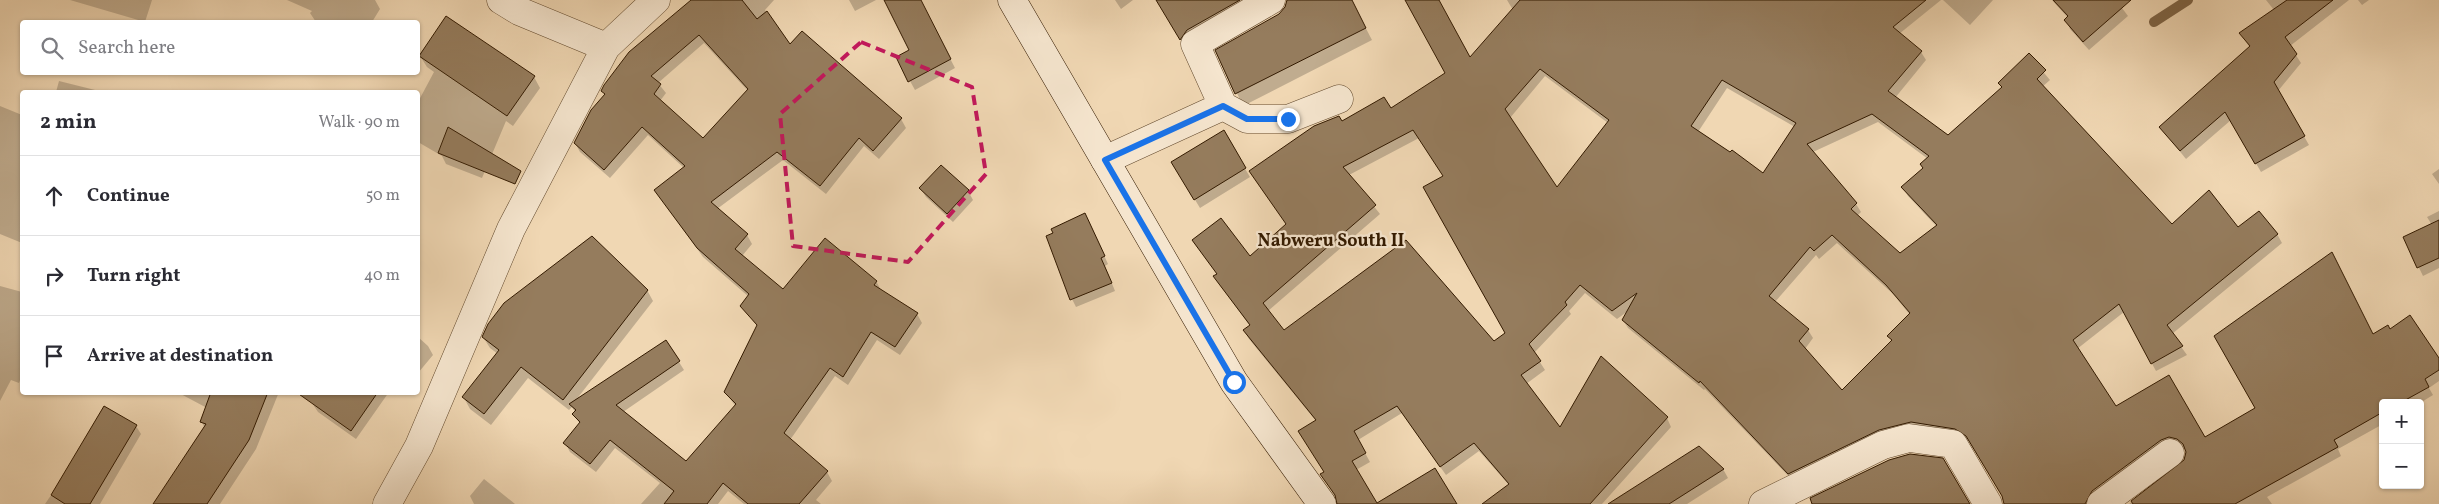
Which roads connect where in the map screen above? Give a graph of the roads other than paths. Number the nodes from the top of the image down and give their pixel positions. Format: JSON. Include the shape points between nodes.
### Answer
{"nodes":[{"id":1,"x":502,"y":0,"type":"edge"},
{"id":2,"x":656,"y":0,"type":"edge"},
{"id":3,"x":1012,"y":0,"type":"edge"},
{"id":4,"x":1271,"y":0,"type":"edge"},
{"id":5,"x":606,"y":47,"type":"junction"},
{"id":6,"x":1338,"y":99,"type":"dead end"},
{"id":7,"x":1223,"y":106,"type":"junction"},
{"id":8,"x":1105,"y":160,"type":"junction"},
{"id":9,"x":2170,"y":453,"type":"dead end"},
{"id":10,"x":387,"y":504,"type":"edge"},
{"id":11,"x":1322,"y":504,"type":"edge"},
{"id":12,"x":1763,"y":504,"type":"edge"},
{"id":13,"x":1988,"y":504,"type":"edge"},
{"id":14,"x":2101,"y":504,"type":"edge"}],
"edges":[{"from":1,"to":5,"type":"street","via":[[519,11]]},
{"from":2,"to":5,"type":"street"},
{"from":3,"to":8,"type":"street"},
{"from":4,"to":7,"type":"street","via":[[1195,44]]},
{"from":5,"to":10,"type":"street","via":[[511,229],[419,446]]},
{"from":6,"to":7,"type":"street","via":[[1288,119],[1247,119]]},
{"from":7,"to":8,"type":"street"},
{"from":8,"to":11,"type":"street","via":[[1234,382]]},
{"from":9,"to":14,"type":"street"},
{"from":12,"to":13,"type":"street","via":[[1882,445],[1908,438],[1953,444]]}]}
